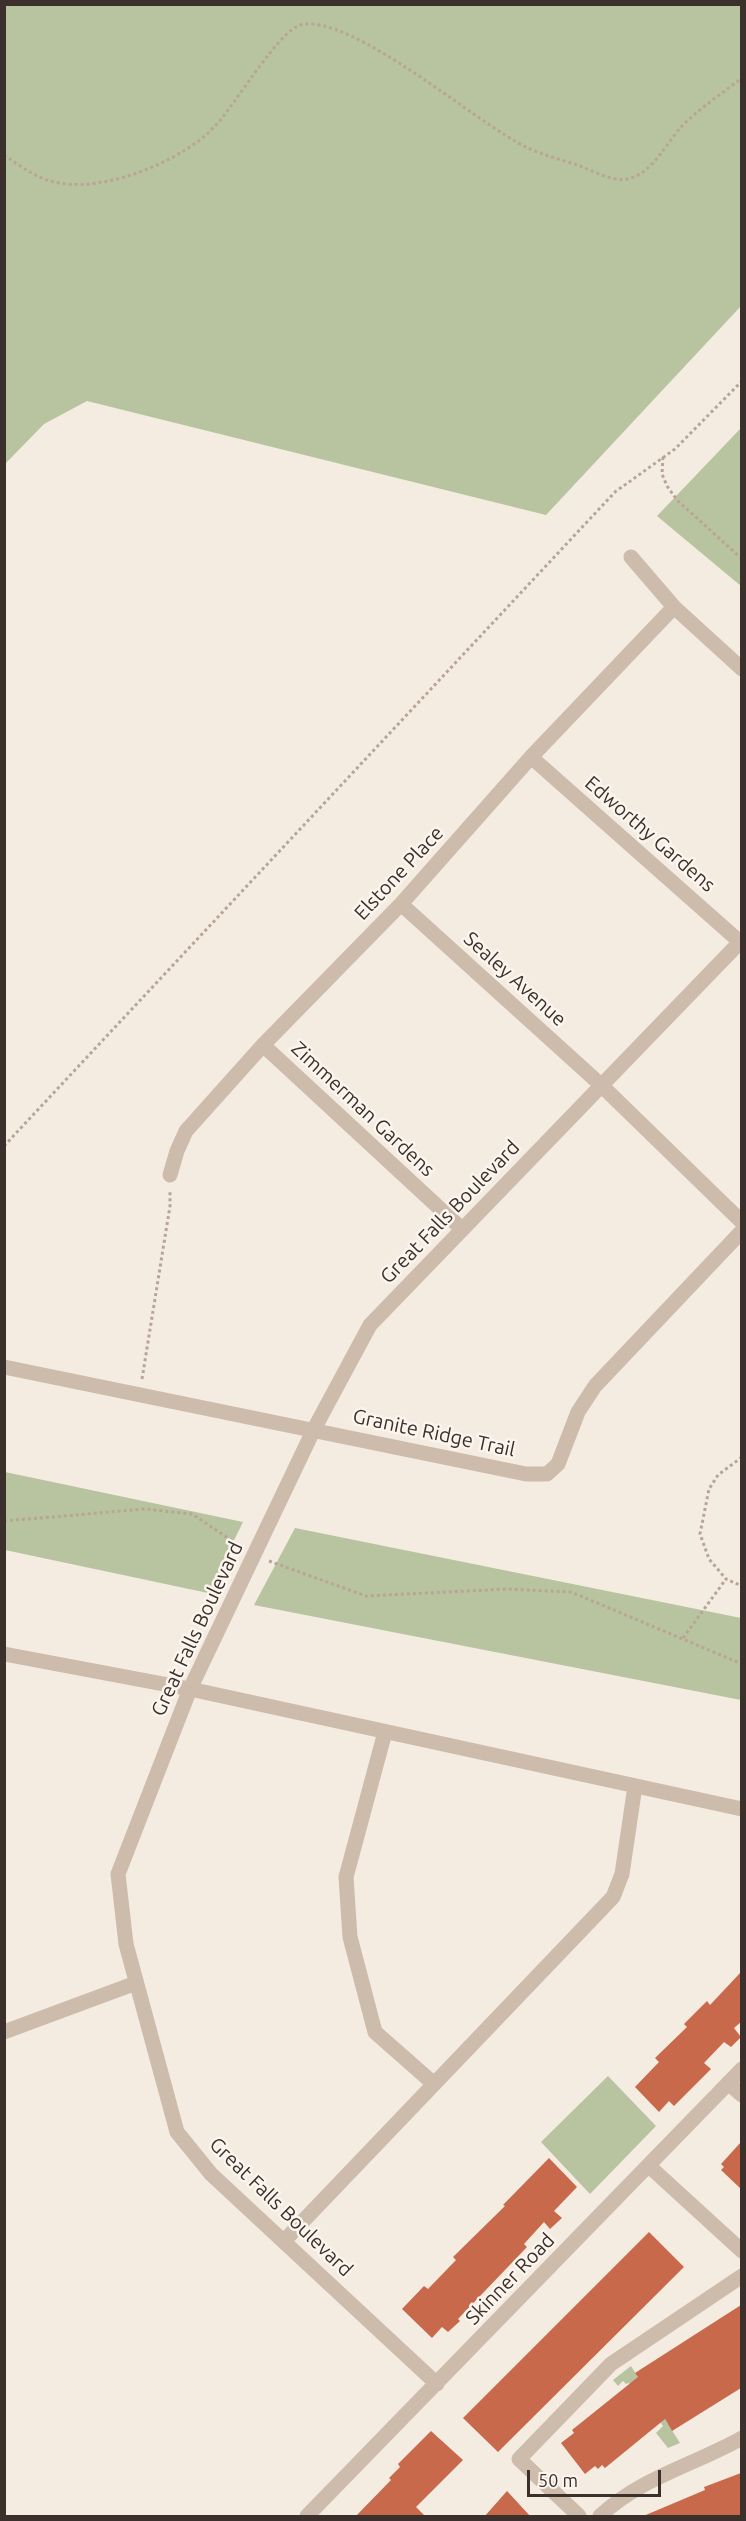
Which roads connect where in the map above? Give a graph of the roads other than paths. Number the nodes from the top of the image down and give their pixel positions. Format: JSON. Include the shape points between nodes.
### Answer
{"nodes":[{"id":1,"x":631,"y":557,"type":"dead end"},
{"id":2,"x":674,"y":607,"type":"junction"},
{"id":3,"x":741,"y":669,"type":"edge"},
{"id":4,"x":531,"y":757,"type":"junction"},
{"id":5,"x":401,"y":904,"type":"junction"},
{"id":6,"x":741,"y":941,"type":"edge"},
{"id":7,"x":262,"y":1045,"type":"junction"},
{"id":8,"x":601,"y":1085,"type":"junction"},
{"id":9,"x":170,"y":1175,"type":"road end"},
{"id":10,"x":741,"y":1222,"type":"edge"},
{"id":11,"x":462,"y":1229,"type":"junction"},
{"id":12,"x":741,"y":1231,"type":"edge"},
{"id":13,"x":4,"y":1367,"type":"edge"},
{"id":14,"x":314,"y":1430,"type":"junction"},
{"id":15,"x":4,"y":1654,"type":"edge"},
{"id":16,"x":190,"y":1689,"type":"junction"},
{"id":17,"x":385,"y":1732,"type":"junction"},
{"id":18,"x":635,"y":1786,"type":"junction"},
{"id":19,"x":741,"y":1809,"type":"edge"},
{"id":20,"x":136,"y":1983,"type":"junction"},
{"id":21,"x":4,"y":2032,"type":"edge"},
{"id":22,"x":741,"y":2069,"type":"edge"},
{"id":23,"x":728,"y":2082,"type":"junction"},
{"id":24,"x":434,"y":2084,"type":"junction"},
{"id":25,"x":741,"y":2095,"type":"edge"},
{"id":26,"x":649,"y":2166,"type":"junction"},
{"id":27,"x":284,"y":2241,"type":"junction"},
{"id":28,"x":741,"y":2251,"type":"edge"},
{"id":29,"x":741,"y":2276,"type":"edge"},
{"id":30,"x":437,"y":2385,"type":"junction"},
{"id":31,"x":741,"y":2438,"type":"edge"},
{"id":32,"x":307,"y":2517,"type":"edge"},
{"id":33,"x":579,"y":2517,"type":"edge"},
{"id":34,"x":600,"y":2517,"type":"edge"}],
"edges":[{"from":1,"to":2,"type":"street"},
{"from":2,"to":3,"type":"street"},
{"from":2,"to":4,"type":"street","name":"Elstone Place"},
{"from":4,"to":5,"type":"street","name":"Elstone Place"},
{"from":4,"to":6,"type":"street","name":"Edworthy Gardens"},
{"from":5,"to":7,"type":"street","name":"Elstone Place"},
{"from":5,"to":8,"type":"street","name":"Sealey Avenue"},
{"from":6,"to":8,"type":"street","name":"Great Falls Boulevard"},
{"from":7,"to":9,"type":"street","name":"Elstone Place","via":[[186,1131]]},
{"from":7,"to":11,"type":"street","name":"Zimmerman Gardens"},
{"from":8,"to":10,"type":"street"},
{"from":8,"to":11,"type":"street","name":"Great Falls Boulevard"},
{"from":11,"to":14,"type":"street","name":"Great Falls Boulevard","via":[[370,1325]]},
{"from":12,"to":14,"type":"street","name":"Granite Ridge Trail","via":[[595,1386],[578,1412],[558,1464],[547,1474],[526,1474]]},
{"from":13,"to":14,"type":"street","name":"Granite Ridge Trail"},
{"from":14,"to":16,"type":"street","name":"Great Falls Boulevard"},
{"from":15,"to":16,"type":"street"},
{"from":16,"to":17,"type":"street"},
{"from":16,"to":20,"type":"street","name":"Great Falls Boulevard","via":[[118,1874],[126,1944]]},
{"from":17,"to":18,"type":"street"},
{"from":17,"to":24,"type":"street","via":[[346,1877],[350,1937],[375,2032]]},
{"from":18,"to":19,"type":"street"},
{"from":18,"to":24,"type":"street","via":[[622,1874],[613,1897]]},
{"from":20,"to":21,"type":"street"},
{"from":20,"to":27,"type":"street","name":"Great Falls Boulevard","via":[[177,2132],[211,2174]]},
{"from":22,"to":23,"type":"street","name":"Skinner Road"},
{"from":23,"to":25,"type":"street"},
{"from":23,"to":26,"type":"street","name":"Skinner Road"},
{"from":24,"to":27,"type":"street"},
{"from":26,"to":28,"type":"street"},
{"from":26,"to":30,"type":"street","name":"Skinner Road"},
{"from":27,"to":30,"type":"street","name":"Great Falls Boulevard"},
{"from":29,"to":33,"type":"street","via":[[611,2364],[519,2459]]},
{"from":30,"to":32,"type":"street","name":"Skinner Road"},
{"from":31,"to":34,"type":"street","via":[[659,2476],[622,2497]]}]}
